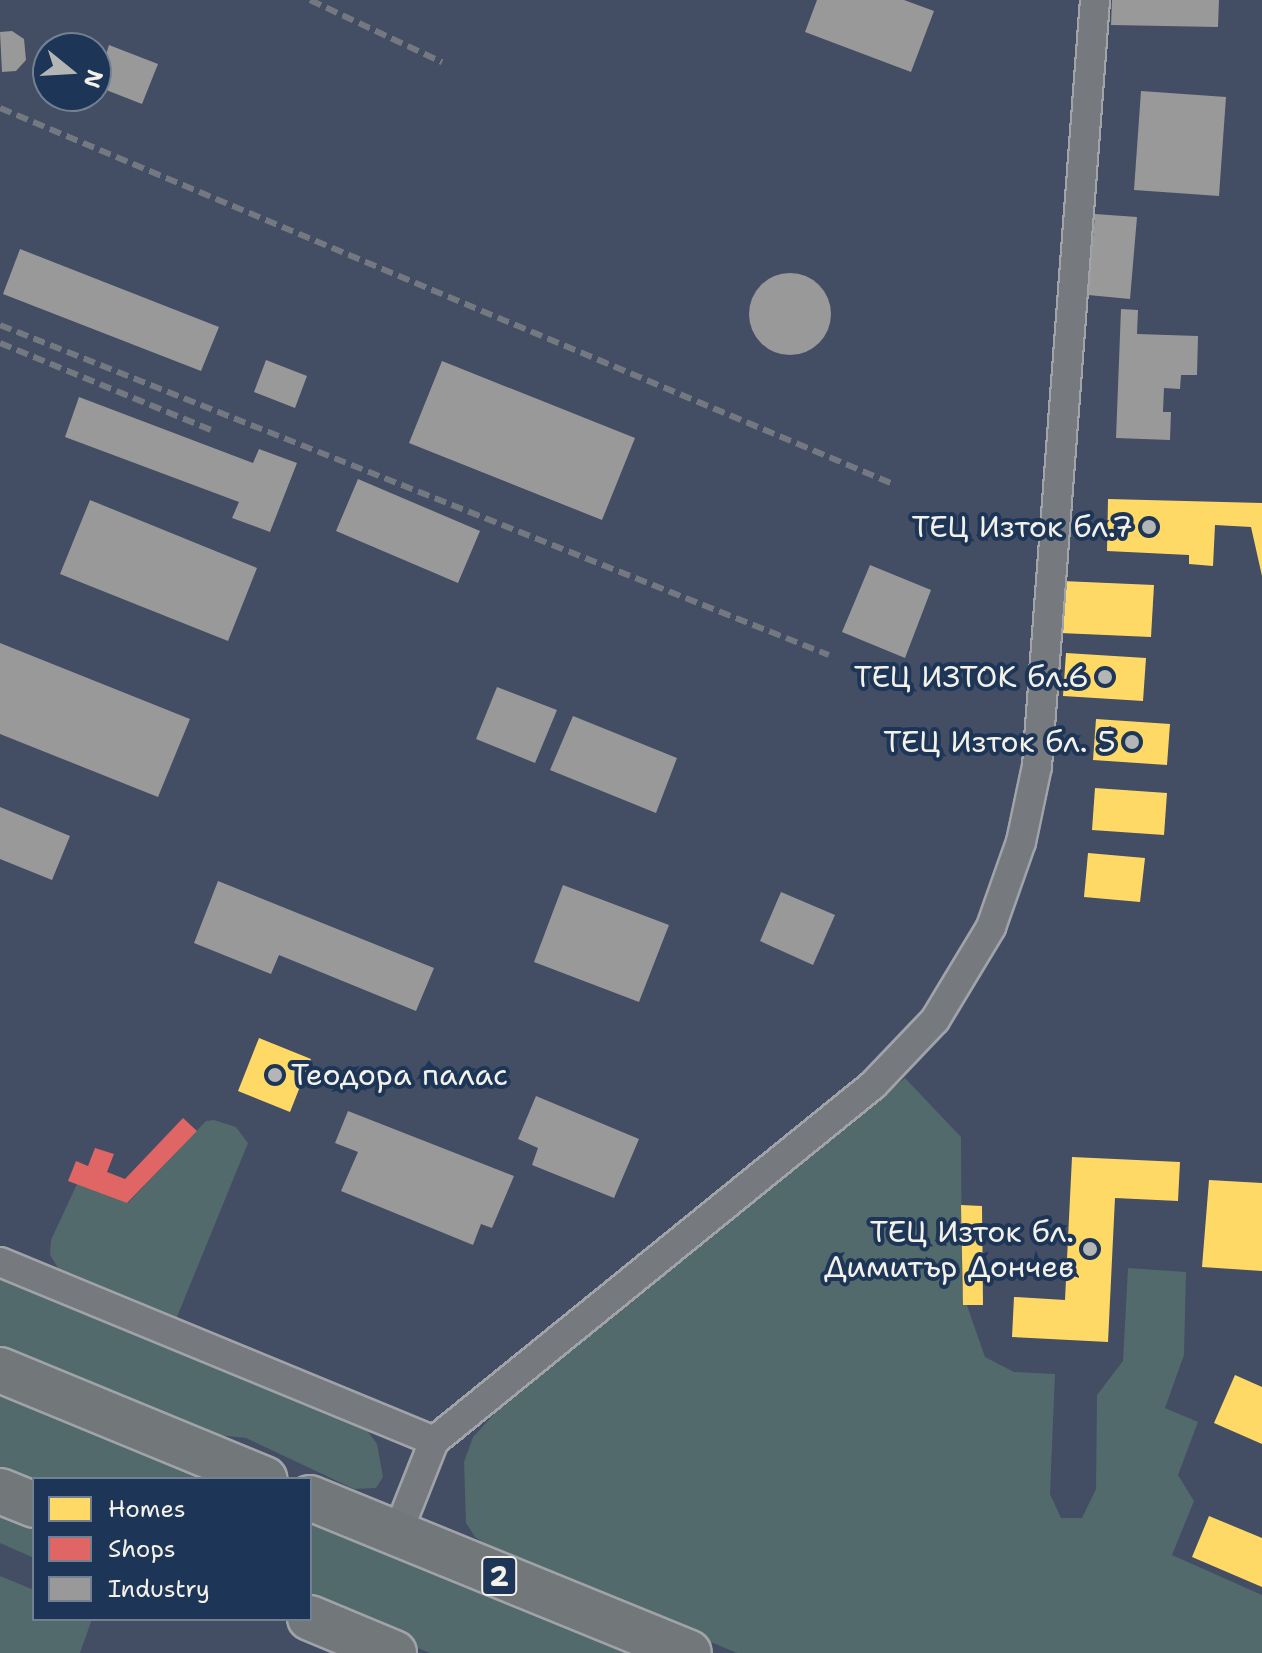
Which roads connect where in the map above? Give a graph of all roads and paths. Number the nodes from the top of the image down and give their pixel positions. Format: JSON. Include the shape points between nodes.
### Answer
{"nodes":[{"id":1,"x":1095,"y":0,"type":"edge"},
{"id":2,"x":0,"y":1262,"type":"edge"},
{"id":3,"x":0,"y":1370,"type":"edge"},
{"id":4,"x":434,"y":1441,"type":"junction"},
{"id":5,"x":259,"y":1477,"type":"edge"},
{"id":6,"x":0,"y":1491,"type":"edge"},
{"id":7,"x":312,"y":1499,"type":"edge"},
{"id":8,"x":32,"y":1504,"type":"edge"},
{"id":9,"x":397,"y":1534,"type":"junction"},
{"id":10,"x":312,"y":1619,"type":"edge"},
{"id":11,"x":394,"y":1653,"type":"edge"},
{"id":12,"x":689,"y":1653,"type":"edge"}],
"edges":[{"from":1,"to":4,"type":"street","via":[[1037,766],[1021,842],[991,927],[935,1020],[873,1085]]},
{"from":2,"to":4,"type":"street"},
{"from":3,"to":5,"type":"highway"},
{"from":4,"to":9,"type":"street"},
{"from":6,"to":8,"type":"highway"},
{"from":7,"to":9,"type":"highway","number":"2"},
{"from":9,"to":12,"type":"highway","number":"2"},
{"from":10,"to":11,"type":"highway"}]}
